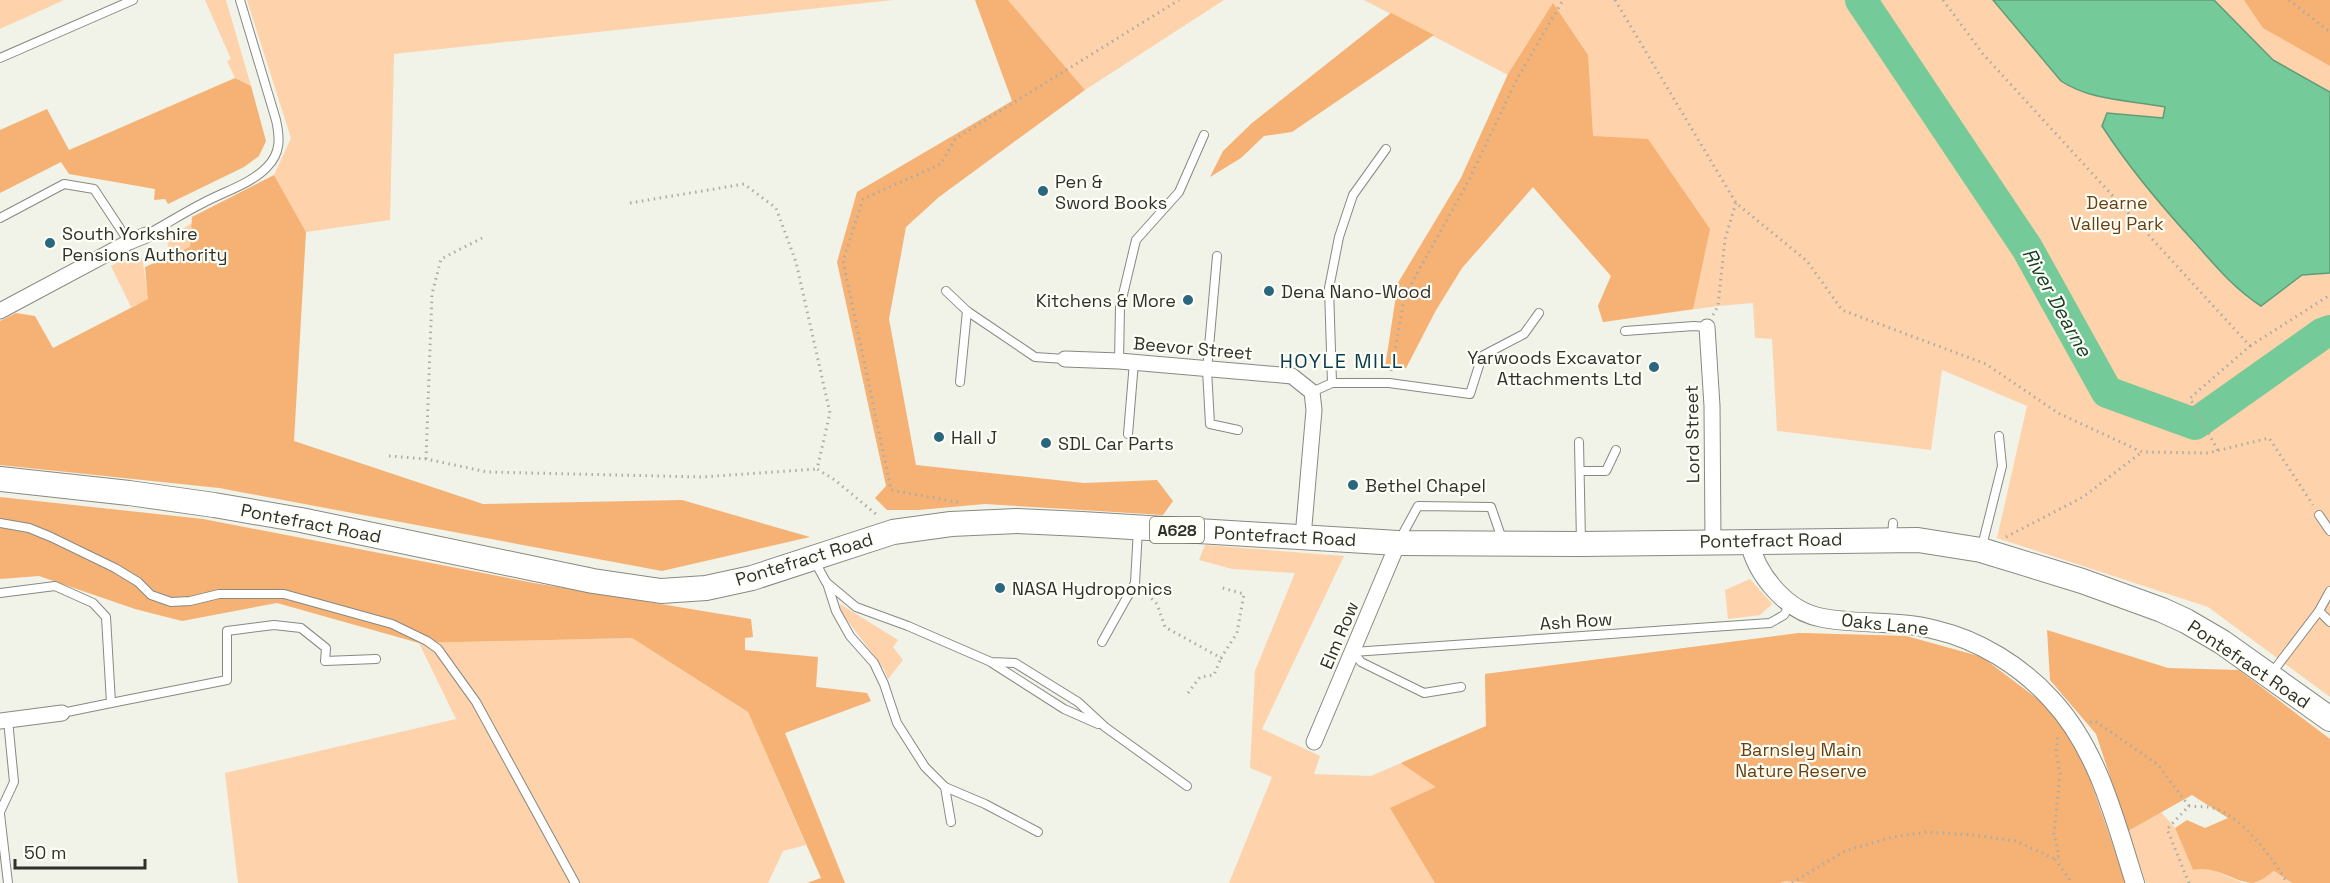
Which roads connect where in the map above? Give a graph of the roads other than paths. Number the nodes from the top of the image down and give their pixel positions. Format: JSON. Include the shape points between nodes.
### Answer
{"nodes":[{"id":1,"x":133,"y":0,"type":"edge"},
{"id":2,"x":240,"y":0,"type":"edge"},
{"id":3,"x":0,"y":58,"type":"edge"},
{"id":4,"x":1204,"y":135,"type":"dead end"},
{"id":5,"x":1386,"y":149,"type":"dead end"},
{"id":6,"x":0,"y":218,"type":"edge"},
{"id":7,"x":146,"y":235,"type":"joint"},
{"id":8,"x":129,"y":242,"type":"junction"},
{"id":9,"x":1216,"y":256,"type":"dead end"},
{"id":10,"x":946,"y":291,"type":"dead end"},
{"id":11,"x":2,"y":306,"type":"edge"},
{"id":12,"x":967,"y":311,"type":"junction"},
{"id":13,"x":1539,"y":313,"type":"dead end"},
{"id":14,"x":1707,"y":327,"type":"joint"},
{"id":15,"x":1625,"y":331,"type":"dead end"},
{"id":16,"x":1065,"y":360,"type":"joint"},
{"id":17,"x":1126,"y":361,"type":"junction"},
{"id":18,"x":1207,"y":370,"type":"junction"},
{"id":19,"x":960,"y":382,"type":"dead end"},
{"id":20,"x":1332,"y":382,"type":"junction"},
{"id":21,"x":1312,"y":392,"type":"junction"},
{"id":22,"x":1238,"y":430,"type":"dead end"},
{"id":23,"x":1128,"y":434,"type":"dead end"},
{"id":24,"x":2000,"y":436,"type":"dead end"},
{"id":25,"x":1579,"y":442,"type":"dead end"},
{"id":26,"x":1616,"y":450,"type":"dead end"},
{"id":27,"x":1580,"y":471,"type":"junction"},
{"id":28,"x":0,"y":479,"type":"edge"},
{"id":29,"x":2319,"y":515,"type":"road end"},
{"id":30,"x":0,"y":523,"type":"edge"},
{"id":31,"x":1138,"y":528,"type":"junction"},
{"id":32,"x":2330,"y":531,"type":"edge"},
{"id":33,"x":1303,"y":537,"type":"junction"},
{"id":34,"x":1749,"y":540,"type":"junction"},
{"id":35,"x":1713,"y":541,"type":"junction"},
{"id":36,"x":1398,"y":543,"type":"junction"},
{"id":37,"x":1504,"y":544,"type":"junction"},
{"id":38,"x":1581,"y":544,"type":"junction"},
{"id":39,"x":1981,"y":550,"type":"junction"},
{"id":40,"x":813,"y":559,"type":"junction"},
{"id":41,"x":826,"y":582,"type":"junction"},
{"id":42,"x":2330,"y":591,"type":"edge"},
{"id":43,"x":0,"y":593,"type":"edge"},
{"id":44,"x":1791,"y":602,"type":"junction"},
{"id":45,"x":2319,"y":611,"type":"junction"},
{"id":46,"x":2330,"y":622,"type":"edge"},
{"id":47,"x":1102,"y":642,"type":"dead end"},
{"id":48,"x":1353,"y":652,"type":"junction"},
{"id":49,"x":376,"y":659,"type":"dead end"},
{"id":50,"x":991,"y":663,"type":"junction"},
{"id":51,"x":2270,"y":675,"type":"junction"},
{"id":52,"x":1461,"y":687,"type":"dead end"},
{"id":53,"x":111,"y":703,"type":"junction"},
{"id":54,"x":62,"y":713,"type":"joint"},
{"id":55,"x":2330,"y":719,"type":"edge"},
{"id":56,"x":4,"y":720,"type":"edge"},
{"id":57,"x":1105,"y":727,"type":"junction"},
{"id":58,"x":1314,"y":742,"type":"dead end"},
{"id":59,"x":1187,"y":786,"type":"dead end"},
{"id":60,"x":945,"y":787,"type":"junction"},
{"id":61,"x":0,"y":813,"type":"edge"},
{"id":62,"x":951,"y":822,"type":"dead end"},
{"id":63,"x":1038,"y":832,"type":"dead end"},
{"id":64,"x":8,"y":883,"type":"edge"},
{"id":65,"x":575,"y":883,"type":"edge"},
{"id":66,"x":2135,"y":883,"type":"edge"}],
"edges":[{"from":1,"to":3,"type":"lane"},
{"from":2,"to":7,"type":"lane","via":[[276,120],[280,139],[276,154],[255,177]]},
{"from":4,"to":17,"type":"lane","via":[[1179,192],[1136,240],[1120,307]]},
{"from":5,"to":20,"type":"lane","via":[[1353,195],[1339,237],[1329,288]]},
{"from":6,"to":8,"type":"lane","via":[[64,184],[94,189]]},
{"from":7,"to":8,"type":"street"},
{"from":8,"to":11,"type":"street"},
{"from":9,"to":18,"type":"lane"},
{"from":10,"to":12,"type":"lane"},
{"from":12,"to":16,"type":"lane","via":[[1035,357]]},
{"from":12,"to":19,"type":"lane"},
{"from":13,"to":20,"type":"lane","via":[[1524,334],[1482,356],[1470,394],[1389,382]]},
{"from":14,"to":15,"type":"lane"},
{"from":14,"to":35,"type":"street","name":"Lord Street"},
{"from":16,"to":17,"type":"street","name":"Beevor Street"},
{"from":17,"to":18,"type":"street","name":"Beevor Street"},
{"from":17,"to":23,"type":"lane"},
{"from":18,"to":21,"type":"street","name":"Beevor Street","via":[[1292,376]]},
{"from":18,"to":22,"type":"lane","via":[[1210,423]]},
{"from":20,"to":21,"type":"lane"},
{"from":21,"to":33,"type":"street","via":[[1314,410]]},
{"from":24,"to":39,"type":"lane","via":[[2002,466]]},
{"from":25,"to":27,"type":"lane"},
{"from":26,"to":27,"type":"lane","via":[[1606,471]]},
{"from":27,"to":38,"type":"lane"},
{"from":28,"to":40,"type":"highway","name":"Pontefract Road","number":"A628","via":[[129,492],[225,507],[652,590],[706,588]]},
{"from":29,"to":32,"type":"lane"},
{"from":30,"to":65,"type":"lane","via":[[51,537],[115,568],[151,595],[171,602],[219,594],[284,594],[392,624],[427,641],[438,649],[476,702]]},
{"from":31,"to":33,"type":"highway","name":"Pontefract Road","number":"A628"},
{"from":31,"to":40,"type":"highway","name":"Pontefract Road","number":"A628","via":[[1017,521],[951,524],[893,532]]},
{"from":31,"to":47,"type":"lane","via":[[1135,583]]},
{"from":33,"to":36,"type":"highway","name":"Pontefract Road","number":"A628"},
{"from":34,"to":35,"type":"highway","name":"Pontefract Road","number":"A628"},
{"from":34,"to":39,"type":"highway","name":"Pontefract Road","number":"A628","via":[[1893,531]]},
{"from":34,"to":44,"type":"street","name":"Oaks Lane","via":[[1761,571],[1773,588]]},
{"from":35,"to":38,"type":"highway","name":"Pontefract Road","number":"A628"},
{"from":36,"to":37,"type":"highway","name":"Pontefract Road","number":"A628"},
{"from":36,"to":37,"type":"lane","via":[[1418,506],[1491,507]]},
{"from":36,"to":48,"type":"street","name":"Elm Row"},
{"from":37,"to":38,"type":"highway","name":"Pontefract Road","number":"A628"},
{"from":39,"to":51,"type":"highway","name":"Pontefract Road","number":"A628","via":[[2162,610],[2222,642]]},
{"from":40,"to":41,"type":"lane"},
{"from":41,"to":50,"type":"lane","via":[[856,607]]},
{"from":41,"to":60,"type":"lane","via":[[850,636],[874,663],[897,723],[926,767]]},
{"from":42,"to":45,"type":"lane"},
{"from":43,"to":53,"type":"lane","via":[[55,586],[93,603],[106,617]]},
{"from":44,"to":48,"type":"lane","name":"Ash Row","via":[[1784,615],[1770,623]]},
{"from":44,"to":66,"type":"street","name":"Oaks Lane","via":[[1806,613],[1823,618],[1926,628],[1979,645],[2041,688],[2070,724],[2093,764]]},
{"from":45,"to":46,"type":"lane"},
{"from":45,"to":51,"type":"lane"},
{"from":48,"to":52,"type":"lane","via":[[1361,662],[1424,693]]},
{"from":48,"to":58,"type":"street","name":"Elm Row"},
{"from":49,"to":53,"type":"lane","via":[[326,661],[326,648],[301,628],[274,625],[227,631],[227,680]]},
{"from":50,"to":57,"type":"lane","via":[[1064,709]]},
{"from":50,"to":57,"type":"lane","via":[[1015,663],[1078,702]]},
{"from":51,"to":55,"type":"highway","name":"Pontefract Road","number":"A628"},
{"from":53,"to":54,"type":"lane"},
{"from":54,"to":56,"type":"street"},
{"from":56,"to":61,"type":"lane","via":[[14,782]]},
{"from":57,"to":59,"type":"lane"},
{"from":60,"to":62,"type":"lane"},
{"from":60,"to":63,"type":"lane"},
{"from":61,"to":64,"type":"lane"}]}
